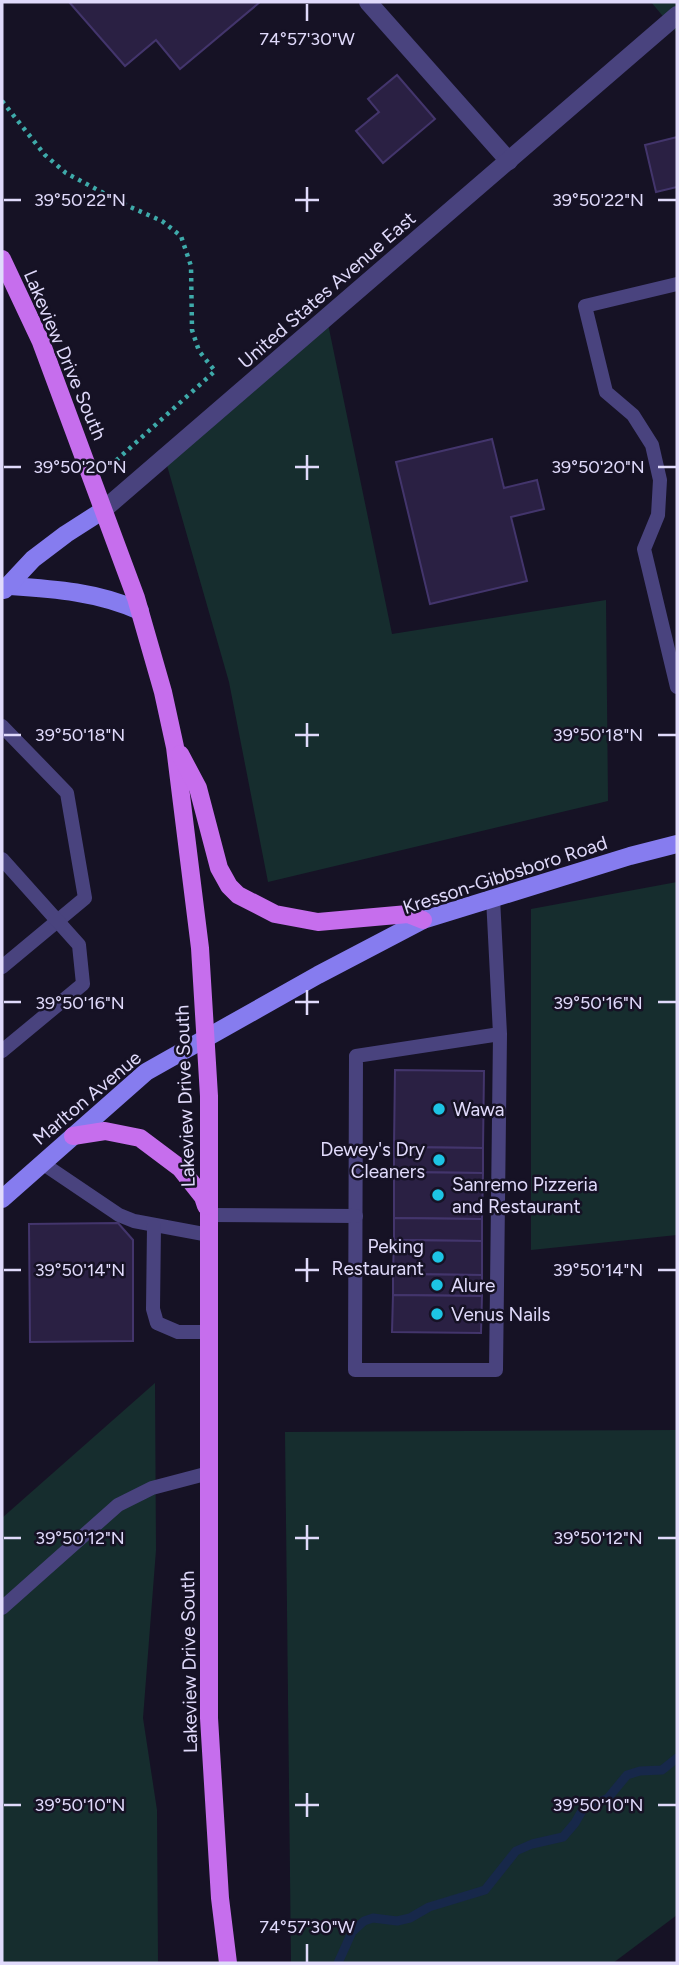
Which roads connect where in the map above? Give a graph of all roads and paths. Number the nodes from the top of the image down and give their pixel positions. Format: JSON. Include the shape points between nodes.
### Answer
{"nodes":[{"id":1,"x":369,"y":2,"type":"edge"},
{"id":2,"x":677,"y":15,"type":"edge"},
{"id":3,"x":2,"y":101,"type":"edge"},
{"id":4,"x":509,"y":161,"type":"junction"},
{"id":5,"x":2,"y":259,"type":"edge"},
{"id":6,"x":677,"y":284,"type":"edge"},
{"id":7,"x":93,"y":481,"type":"junction"},
{"id":8,"x":102,"y":511,"type":"junction"},
{"id":9,"x":4,"y":590,"type":"edge"},
{"id":10,"x":140,"y":611,"type":"junction"},
{"id":11,"x":677,"y":687,"type":"edge"},
{"id":12,"x":2,"y":726,"type":"edge"},
{"id":13,"x":175,"y":747,"type":"junction"},
{"id":14,"x":677,"y":844,"type":"edge"},
{"id":15,"x":2,"y":859,"type":"edge"},
{"id":16,"x":494,"y":898,"type":"junction"},
{"id":17,"x":422,"y":920,"type":"junction"},
{"id":18,"x":58,"y":921,"type":"junction"},
{"id":19,"x":2,"y":967,"type":"edge"},
{"id":20,"x":500,"y":1034,"type":"junction"},
{"id":21,"x":205,"y":1040,"type":"junction"},
{"id":22,"x":2,"y":1051,"type":"edge"},
{"id":23,"x":74,"y":1136,"type":"junction"},
{"id":24,"x":42,"y":1163,"type":"junction"},
{"id":25,"x":2,"y":1199,"type":"edge"},
{"id":26,"x":209,"y":1215,"type":"junction"},
{"id":27,"x":356,"y":1216,"type":"junction"},
{"id":28,"x":154,"y":1226,"type":"junction"},
{"id":29,"x":209,"y":1234,"type":"junction"},
{"id":30,"x":209,"y":1332,"type":"junction"},
{"id":31,"x":209,"y":1473,"type":"junction"},
{"id":32,"x":2,"y":1608,"type":"edge"},
{"id":33,"x":228,"y":1963,"type":"edge"}],
"edges":[{"from":1,"to":4,"type":"street"},
{"from":2,"to":4,"type":"street","name":"United States Avenue East"},
{"from":3,"to":7,"type":"path","via":[[45,155],[66,173],[162,220],[181,236],[191,266],[192,330],[199,351],[215,371]]},
{"from":4,"to":8,"type":"street","name":"United States Avenue East"},
{"from":5,"to":7,"type":"main road","name":"Lakeview Drive South","via":[[41,342]]},
{"from":6,"to":11,"type":"lane","via":[[585,306],[606,392],[633,415],[652,445],[660,480],[657,515],[644,549]]},
{"from":7,"to":8,"type":"main road","name":"Lakeview Drive South"},
{"from":8,"to":9,"type":"street","name":"United States Avenue East","via":[[33,559]]},
{"from":8,"to":10,"type":"main road","name":"Lakeview Drive South"},
{"from":9,"to":10,"type":"street","via":[[66,590]]},
{"from":10,"to":13,"type":"main road","name":"Lakeview Drive South"},
{"from":12,"to":18,"type":"lane","via":[[67,793],[85,898]]},
{"from":13,"to":17,"type":"main road","via":[[198,789],[219,868],[238,895],[275,914],[318,922],[408,914]]},
{"from":13,"to":21,"type":"main road","name":"Lakeview Drive South","via":[[200,948]]},
{"from":14,"to":16,"type":"street","name":"Kresson-Gibbsboro Road"},
{"from":15,"to":18,"type":"lane"},
{"from":16,"to":17,"type":"street","name":"Kresson-Gibbsboro Road"},
{"from":16,"to":20,"type":"lane"},
{"from":17,"to":21,"type":"street","name":"Kresson-Gibbsboro Road"},
{"from":18,"to":19,"type":"lane"},
{"from":18,"to":22,"type":"lane","via":[[79,945],[83,984]]},
{"from":20,"to":27,"type":"lane","via":[[356,1056]]},
{"from":20,"to":27,"type":"lane","via":[[496,1370],[355,1370]]},
{"from":21,"to":23,"type":"street","name":"Marlton Avenue","via":[[146,1072]]},
{"from":21,"to":26,"type":"main road","name":"Lakeview Drive South"},
{"from":23,"to":24,"type":"street","name":"Marlton Avenue"},
{"from":23,"to":26,"type":"main road","via":[[105,1131],[139,1138],[180,1168],[203,1197]]},
{"from":24,"to":25,"type":"street","name":"Marlton Avenue"},
{"from":24,"to":28,"type":"lane","via":[[119,1215]]},
{"from":26,"to":27,"type":"lane"},
{"from":26,"to":29,"type":"main road","name":"Lakeview Drive South"},
{"from":28,"to":29,"type":"lane"},
{"from":28,"to":30,"type":"lane","via":[[153,1309],[157,1323],[178,1332]]},
{"from":29,"to":30,"type":"main road","name":"Lakeview Drive South"},
{"from":30,"to":31,"type":"main road","name":"Lakeview Drive South"},
{"from":31,"to":32,"type":"lane","via":[[152,1488],[118,1505]]},
{"from":31,"to":33,"type":"main road","name":"Lakeview Drive South","via":[[209,1718]]}]}
